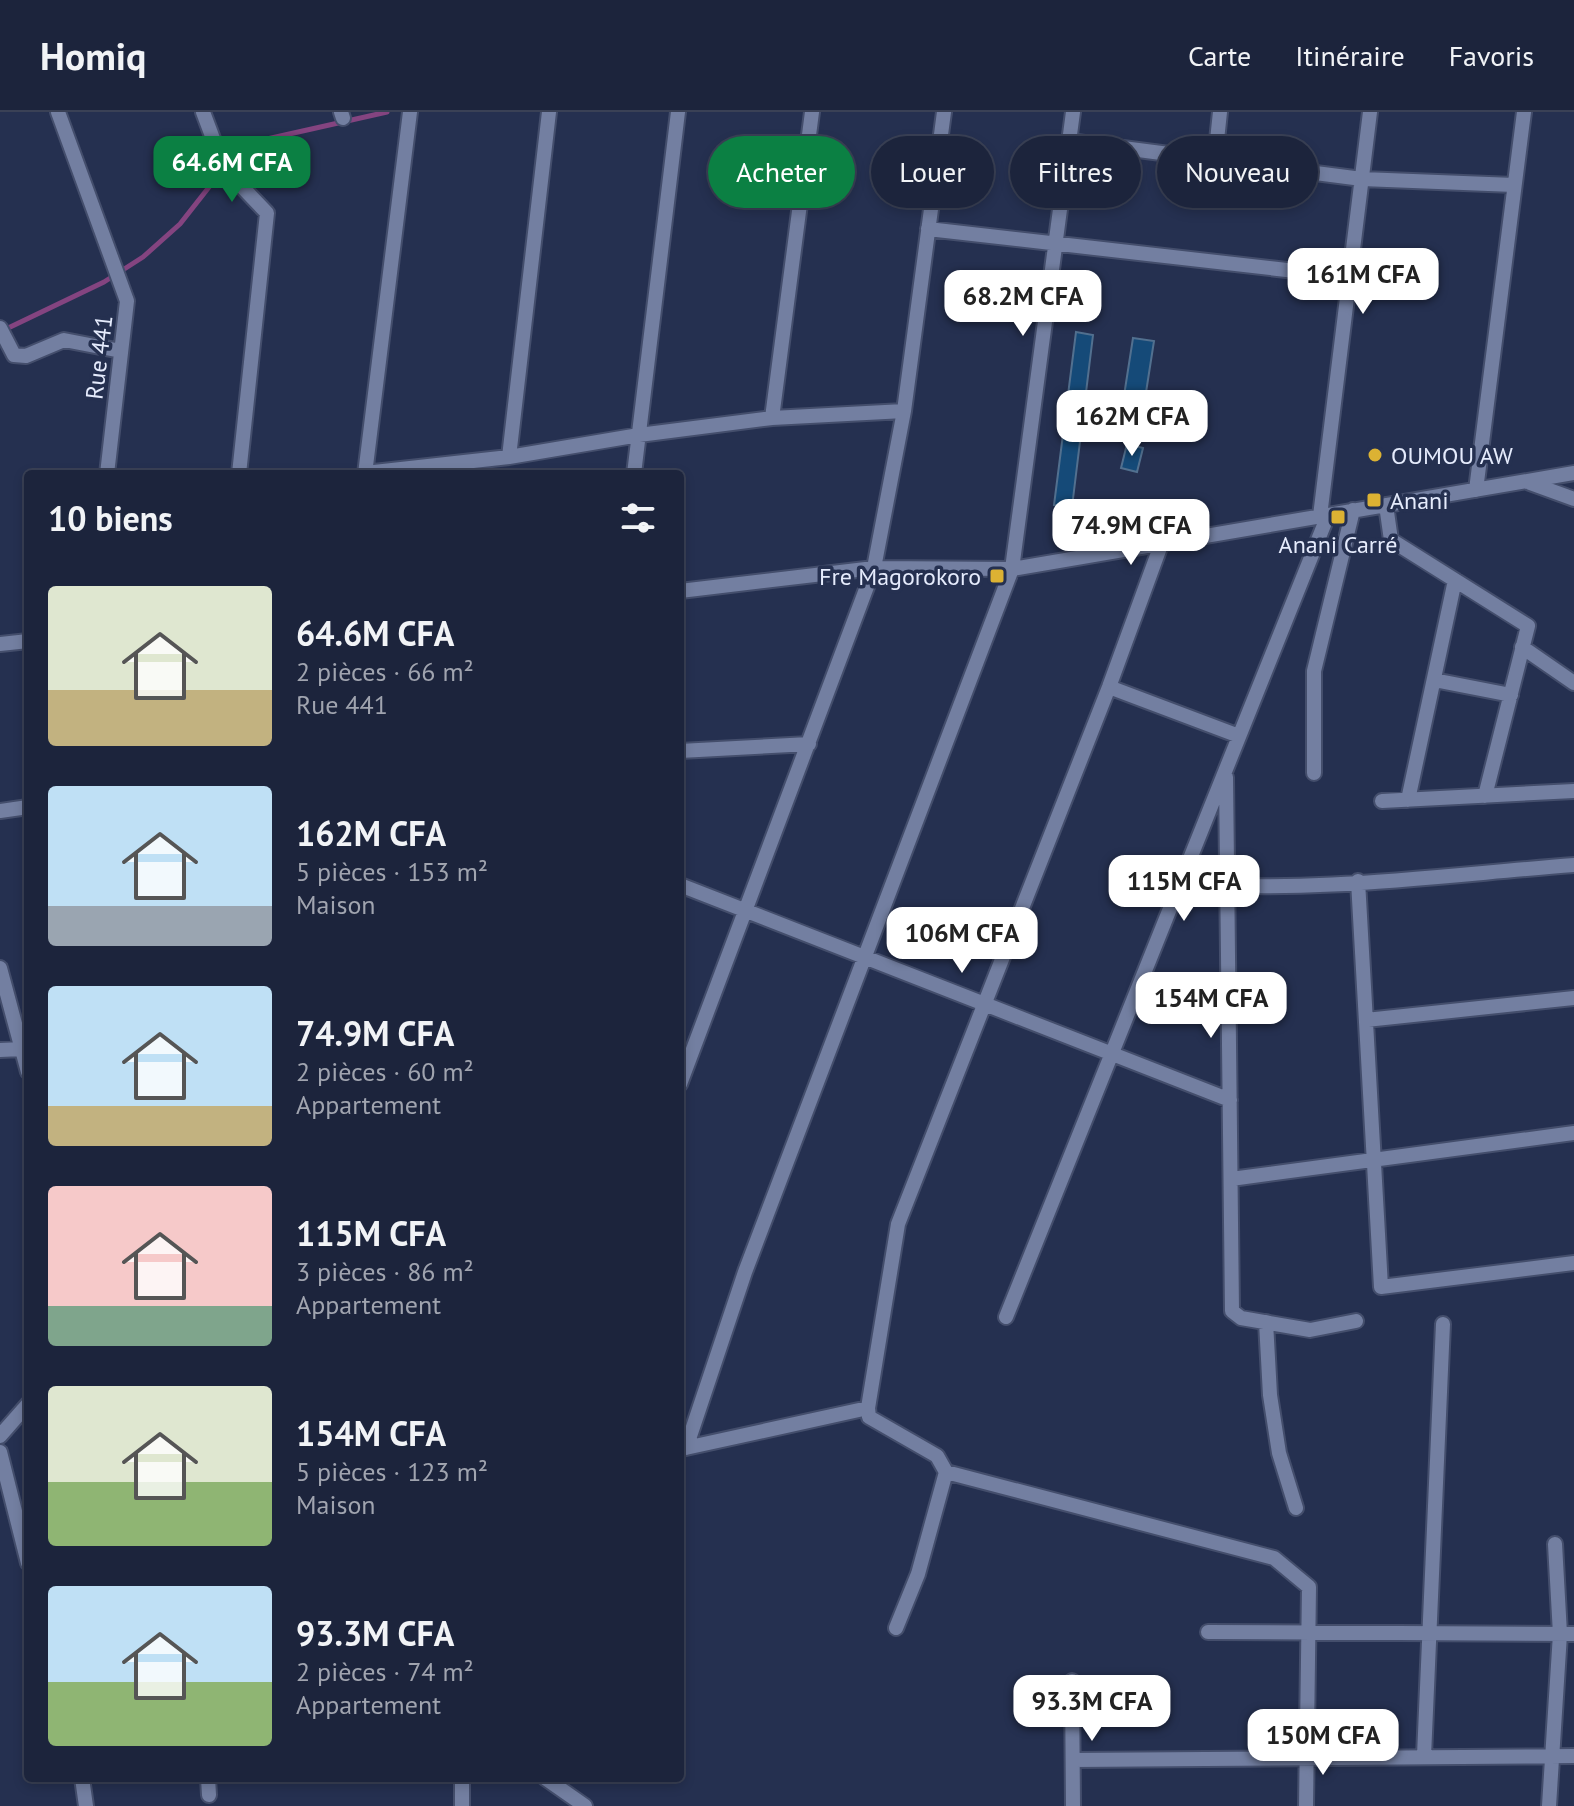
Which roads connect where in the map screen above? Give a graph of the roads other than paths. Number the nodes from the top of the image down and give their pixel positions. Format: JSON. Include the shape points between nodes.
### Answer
{"nodes":[{"id":1,"x":58,"y":112,"type":"edge"},
{"id":2,"x":203,"y":112,"type":"edge"},
{"id":3,"x":410,"y":112,"type":"edge"},
{"id":4,"x":549,"y":112,"type":"edge"},
{"id":5,"x":678,"y":112,"type":"edge"},
{"id":6,"x":812,"y":112,"type":"edge"},
{"id":7,"x":944,"y":112,"type":"edge"},
{"id":8,"x":1073,"y":112,"type":"edge"},
{"id":9,"x":1220,"y":112,"type":"edge"},
{"id":10,"x":1370,"y":112,"type":"edge"},
{"id":11,"x":1524,"y":112,"type":"edge"},
{"id":12,"x":1070,"y":136,"type":"edge"},
{"id":13,"x":1217,"y":136,"type":"edge"},
{"id":14,"x":1318,"y":173,"type":"edge"},
{"id":15,"x":1362,"y":179,"type":"junction"},
{"id":16,"x":1514,"y":185,"type":"junction"},
{"id":17,"x":1060,"y":208,"type":"edge"},
{"id":18,"x":928,"y":229,"type":"junction"},
{"id":19,"x":1055,"y":243,"type":"junction"},
{"id":20,"x":1348,"y":277,"type":"junction"},
{"id":21,"x":0,"y":328,"type":"edge"},
{"id":22,"x":121,"y":351,"type":"junction"},
{"id":23,"x":904,"y":411,"type":"junction"},
{"id":24,"x":772,"y":418,"type":"junction"},
{"id":25,"x":639,"y":435,"type":"junction"},
{"id":26,"x":509,"y":457,"type":"junction"},
{"id":27,"x":107,"y":470,"type":"edge"},
{"id":28,"x":239,"y":470,"type":"edge"},
{"id":29,"x":365,"y":470,"type":"edge"},
{"id":30,"x":392,"y":470,"type":"edge"},
{"id":31,"x":635,"y":470,"type":"edge"},
{"id":32,"x":1574,"y":473,"type":"edge"},
{"id":33,"x":1526,"y":482,"type":"junction"},
{"id":34,"x":1476,"y":490,"type":"junction"},
{"id":35,"x":1574,"y":499,"type":"edge"},
{"id":36,"x":1386,"y":505,"type":"junction"},
{"id":37,"x":1353,"y":510,"type":"junction"},
{"id":38,"x":1324,"y":516,"type":"junction"},
{"id":39,"x":1162,"y":542,"type":"junction"},
{"id":40,"x":874,"y":568,"type":"junction"},
{"id":41,"x":1012,"y":569,"type":"junction"},
{"id":42,"x":1455,"y":580,"type":"junction"},
{"id":43,"x":684,"y":591,"type":"edge"},
{"id":44,"x":24,"y":641,"type":"edge"},
{"id":45,"x":0,"y":644,"type":"edge"},
{"id":46,"x":1522,"y":647,"type":"junction"},
{"id":47,"x":1434,"y":680,"type":"junction"},
{"id":48,"x":1574,"y":683,"type":"edge"},
{"id":49,"x":1109,"y":687,"type":"junction"},
{"id":50,"x":1511,"y":695,"type":"junction"},
{"id":51,"x":1239,"y":736,"type":"junction"},
{"id":52,"x":809,"y":744,"type":"junction"},
{"id":53,"x":684,"y":751,"type":"edge"},
{"id":54,"x":1226,"y":769,"type":"junction"},
{"id":55,"x":1314,"y":773,"type":"dead end"},
{"id":56,"x":1574,"y":791,"type":"edge"},
{"id":57,"x":1485,"y":796,"type":"junction"},
{"id":58,"x":1408,"y":800,"type":"junction"},
{"id":59,"x":1382,"y":801,"type":"dead end"},
{"id":60,"x":24,"y":808,"type":"edge"},
{"id":61,"x":0,"y":811,"type":"edge"},
{"id":62,"x":1574,"y":865,"type":"edge"},
{"id":63,"x":1358,"y":881,"type":"junction"},
{"id":64,"x":1180,"y":883,"type":"junction"},
{"id":65,"x":684,"y":887,"type":"edge"},
{"id":66,"x":1229,"y":887,"type":"junction"},
{"id":67,"x":745,"y":911,"type":"junction"},
{"id":68,"x":865,"y":958,"type":"junction"},
{"id":69,"x":0,"y":968,"type":"edge"},
{"id":70,"x":1574,"y":998,"type":"edge"},
{"id":71,"x":984,"y":1004,"type":"junction"},
{"id":72,"x":1366,"y":1020,"type":"junction"},
{"id":73,"x":22,"y":1049,"type":"junction"},
{"id":74,"x":0,"y":1050,"type":"edge"},
{"id":75,"x":685,"y":1051,"type":"edge"},
{"id":76,"x":1111,"y":1055,"type":"junction"},
{"id":77,"x":24,"y":1057,"type":"edge"},
{"id":78,"x":1230,"y":1100,"type":"junction"},
{"id":79,"x":1574,"y":1133,"type":"edge"},
{"id":80,"x":1374,"y":1160,"type":"junction"},
{"id":81,"x":1231,"y":1179,"type":"junction"},
{"id":82,"x":1574,"y":1263,"type":"edge"},
{"id":83,"x":1006,"y":1317,"type":"dead end"},
{"id":84,"x":1356,"y":1321,"type":"dead end"},
{"id":85,"x":1266,"y":1322,"type":"junction"},
{"id":86,"x":1443,"y":1324,"type":"dead end"},
{"id":87,"x":868,"y":1408,"type":"junction"},
{"id":88,"x":24,"y":1409,"type":"edge"},
{"id":89,"x":0,"y":1436,"type":"edge"},
{"id":90,"x":684,"y":1446,"type":"edge"},
{"id":91,"x":684,"y":1449,"type":"edge"},
{"id":92,"x":0,"y":1452,"type":"edge"},
{"id":93,"x":946,"y":1472,"type":"junction"},
{"id":94,"x":1296,"y":1508,"type":"dead end"},
{"id":95,"x":1555,"y":1544,"type":"dead end"},
{"id":96,"x":24,"y":1547,"type":"edge"},
{"id":97,"x":896,"y":1628,"type":"dead end"},
{"id":98,"x":1208,"y":1632,"type":"dead end"},
{"id":99,"x":1308,"y":1633,"type":"junction"},
{"id":100,"x":1430,"y":1633,"type":"junction"},
{"id":101,"x":1567,"y":1634,"type":"edge"},
{"id":102,"x":1072,"y":1681,"type":"dead end"},
{"id":103,"x":1552,"y":1755,"type":"junction"},
{"id":104,"x":1424,"y":1756,"type":"junction"},
{"id":105,"x":1574,"y":1756,"type":"edge"},
{"id":106,"x":1306,"y":1758,"type":"junction"},
{"id":107,"x":1073,"y":1760,"type":"junction"},
{"id":108,"x":83,"y":1782,"type":"edge"},
{"id":109,"x":208,"y":1782,"type":"edge"},
{"id":110,"x":462,"y":1782,"type":"edge"},
{"id":111,"x":551,"y":1782,"type":"edge"},
{"id":112,"x":209,"y":1795,"type":"dead end"},
{"id":113,"x":86,"y":1806,"type":"edge"},
{"id":114,"x":462,"y":1806,"type":"edge"},
{"id":115,"x":585,"y":1806,"type":"edge"},
{"id":116,"x":1073,"y":1806,"type":"edge"},
{"id":117,"x":1306,"y":1806,"type":"edge"},
{"id":118,"x":1549,"y":1806,"type":"edge"}],
"edges":[{"from":1,"to":22,"type":"street","name":"Rue 441","via":[[127,301]]},
{"from":2,"to":28,"type":"street","via":[[224,168],[267,213]]},
{"from":3,"to":29,"type":"street"},
{"from":4,"to":26,"type":"street"},
{"from":5,"to":25,"type":"street"},
{"from":6,"to":24,"type":"street"},
{"from":7,"to":18,"type":"street"},
{"from":8,"to":12,"type":"street"},
{"from":9,"to":13,"type":"street"},
{"from":10,"to":15,"type":"street"},
{"from":11,"to":16,"type":"street"},
{"from":14,"to":15,"type":"street"},
{"from":15,"to":16,"type":"street"},
{"from":15,"to":20,"type":"street"},
{"from":16,"to":34,"type":"street"},
{"from":17,"to":19,"type":"street"},
{"from":18,"to":19,"type":"street"},
{"from":18,"to":23,"type":"street"},
{"from":19,"to":20,"type":"street"},
{"from":19,"to":41,"type":"street"},
{"from":20,"to":38,"type":"street"},
{"from":21,"to":22,"type":"street","via":[[14,355],[26,356],[64,340]]},
{"from":22,"to":27,"type":"street","name":"Rue 441"},
{"from":23,"to":24,"type":"street"},
{"from":23,"to":40,"type":"street"},
{"from":24,"to":25,"type":"street"},
{"from":25,"to":26,"type":"street"},
{"from":25,"to":31,"type":"street"},
{"from":26,"to":30,"type":"street"},
{"from":32,"to":33,"type":"street"},
{"from":33,"to":34,"type":"street"},
{"from":33,"to":35,"type":"street"},
{"from":34,"to":36,"type":"street"},
{"from":36,"to":37,"type":"street"},
{"from":36,"to":42,"type":"street","via":[[1391,540]]},
{"from":37,"to":38,"type":"street"},
{"from":37,"to":55,"type":"street","via":[[1314,671]]},
{"from":38,"to":39,"type":"street"},
{"from":38,"to":51,"type":"street"},
{"from":39,"to":41,"type":"street"},
{"from":39,"to":49,"type":"street"},
{"from":40,"to":41,"type":"street"},
{"from":40,"to":43,"type":"street"},
{"from":40,"to":52,"type":"street"},
{"from":41,"to":68,"type":"street"},
{"from":42,"to":46,"type":"street","via":[[1528,626]]},
{"from":42,"to":47,"type":"street"},
{"from":44,"to":45,"type":"street"},
{"from":46,"to":48,"type":"street"},
{"from":46,"to":50,"type":"street"},
{"from":47,"to":50,"type":"street"},
{"from":47,"to":58,"type":"street"},
{"from":49,"to":51,"type":"street"},
{"from":49,"to":71,"type":"street"},
{"from":50,"to":57,"type":"street"},
{"from":51,"to":54,"type":"street"},
{"from":52,"to":53,"type":"street"},
{"from":52,"to":67,"type":"street"},
{"from":54,"to":64,"type":"street"},
{"from":54,"to":66,"type":"street"},
{"from":56,"to":57,"type":"street"},
{"from":57,"to":58,"type":"street"},
{"from":58,"to":59,"type":"street"},
{"from":60,"to":61,"type":"street"},
{"from":62,"to":63,"type":"street"},
{"from":63,"to":66,"type":"street"},
{"from":63,"to":72,"type":"street"},
{"from":64,"to":66,"type":"street"},
{"from":64,"to":76,"type":"street"},
{"from":65,"to":67,"type":"street"},
{"from":66,"to":78,"type":"street"},
{"from":67,"to":68,"type":"street"},
{"from":67,"to":75,"type":"street"},
{"from":68,"to":71,"type":"street"},
{"from":68,"to":90,"type":"street"},
{"from":69,"to":73,"type":"street"},
{"from":70,"to":72,"type":"street"},
{"from":71,"to":76,"type":"street"},
{"from":71,"to":87,"type":"street","via":[[898,1224]]},
{"from":72,"to":80,"type":"street"},
{"from":73,"to":74,"type":"street"},
{"from":73,"to":77,"type":"street"},
{"from":76,"to":78,"type":"street"},
{"from":76,"to":83,"type":"street"},
{"from":78,"to":81,"type":"street"},
{"from":79,"to":80,"type":"street"},
{"from":80,"to":81,"type":"street"},
{"from":80,"to":82,"type":"street","via":[[1381,1287]]},
{"from":81,"to":85,"type":"street","via":[[1232,1311]]},
{"from":84,"to":85,"type":"street","via":[[1310,1330]]},
{"from":85,"to":94,"type":"street","via":[[1279,1453]]},
{"from":86,"to":100,"type":"street"},
{"from":87,"to":91,"type":"street"},
{"from":87,"to":93,"type":"street","via":[[869,1417],[937,1456]]},
{"from":88,"to":89,"type":"street"},
{"from":92,"to":96,"type":"street"},
{"from":93,"to":97,"type":"street","via":[[918,1574]]},
{"from":93,"to":99,"type":"street","via":[[1274,1558],[1309,1587]]},
{"from":95,"to":101,"type":"street"},
{"from":98,"to":99,"type":"street"},
{"from":99,"to":100,"type":"street"},
{"from":99,"to":106,"type":"street"},
{"from":100,"to":101,"type":"street"},
{"from":100,"to":104,"type":"street"},
{"from":101,"to":103,"type":"street"},
{"from":102,"to":107,"type":"street"},
{"from":103,"to":104,"type":"street"},
{"from":103,"to":105,"type":"street"},
{"from":103,"to":118,"type":"street"},
{"from":104,"to":106,"type":"street"},
{"from":106,"to":107,"type":"street"},
{"from":106,"to":117,"type":"street"},
{"from":107,"to":116,"type":"street"},
{"from":108,"to":113,"type":"street"},
{"from":109,"to":112,"type":"street"},
{"from":110,"to":114,"type":"street"},
{"from":111,"to":115,"type":"street"}]}
